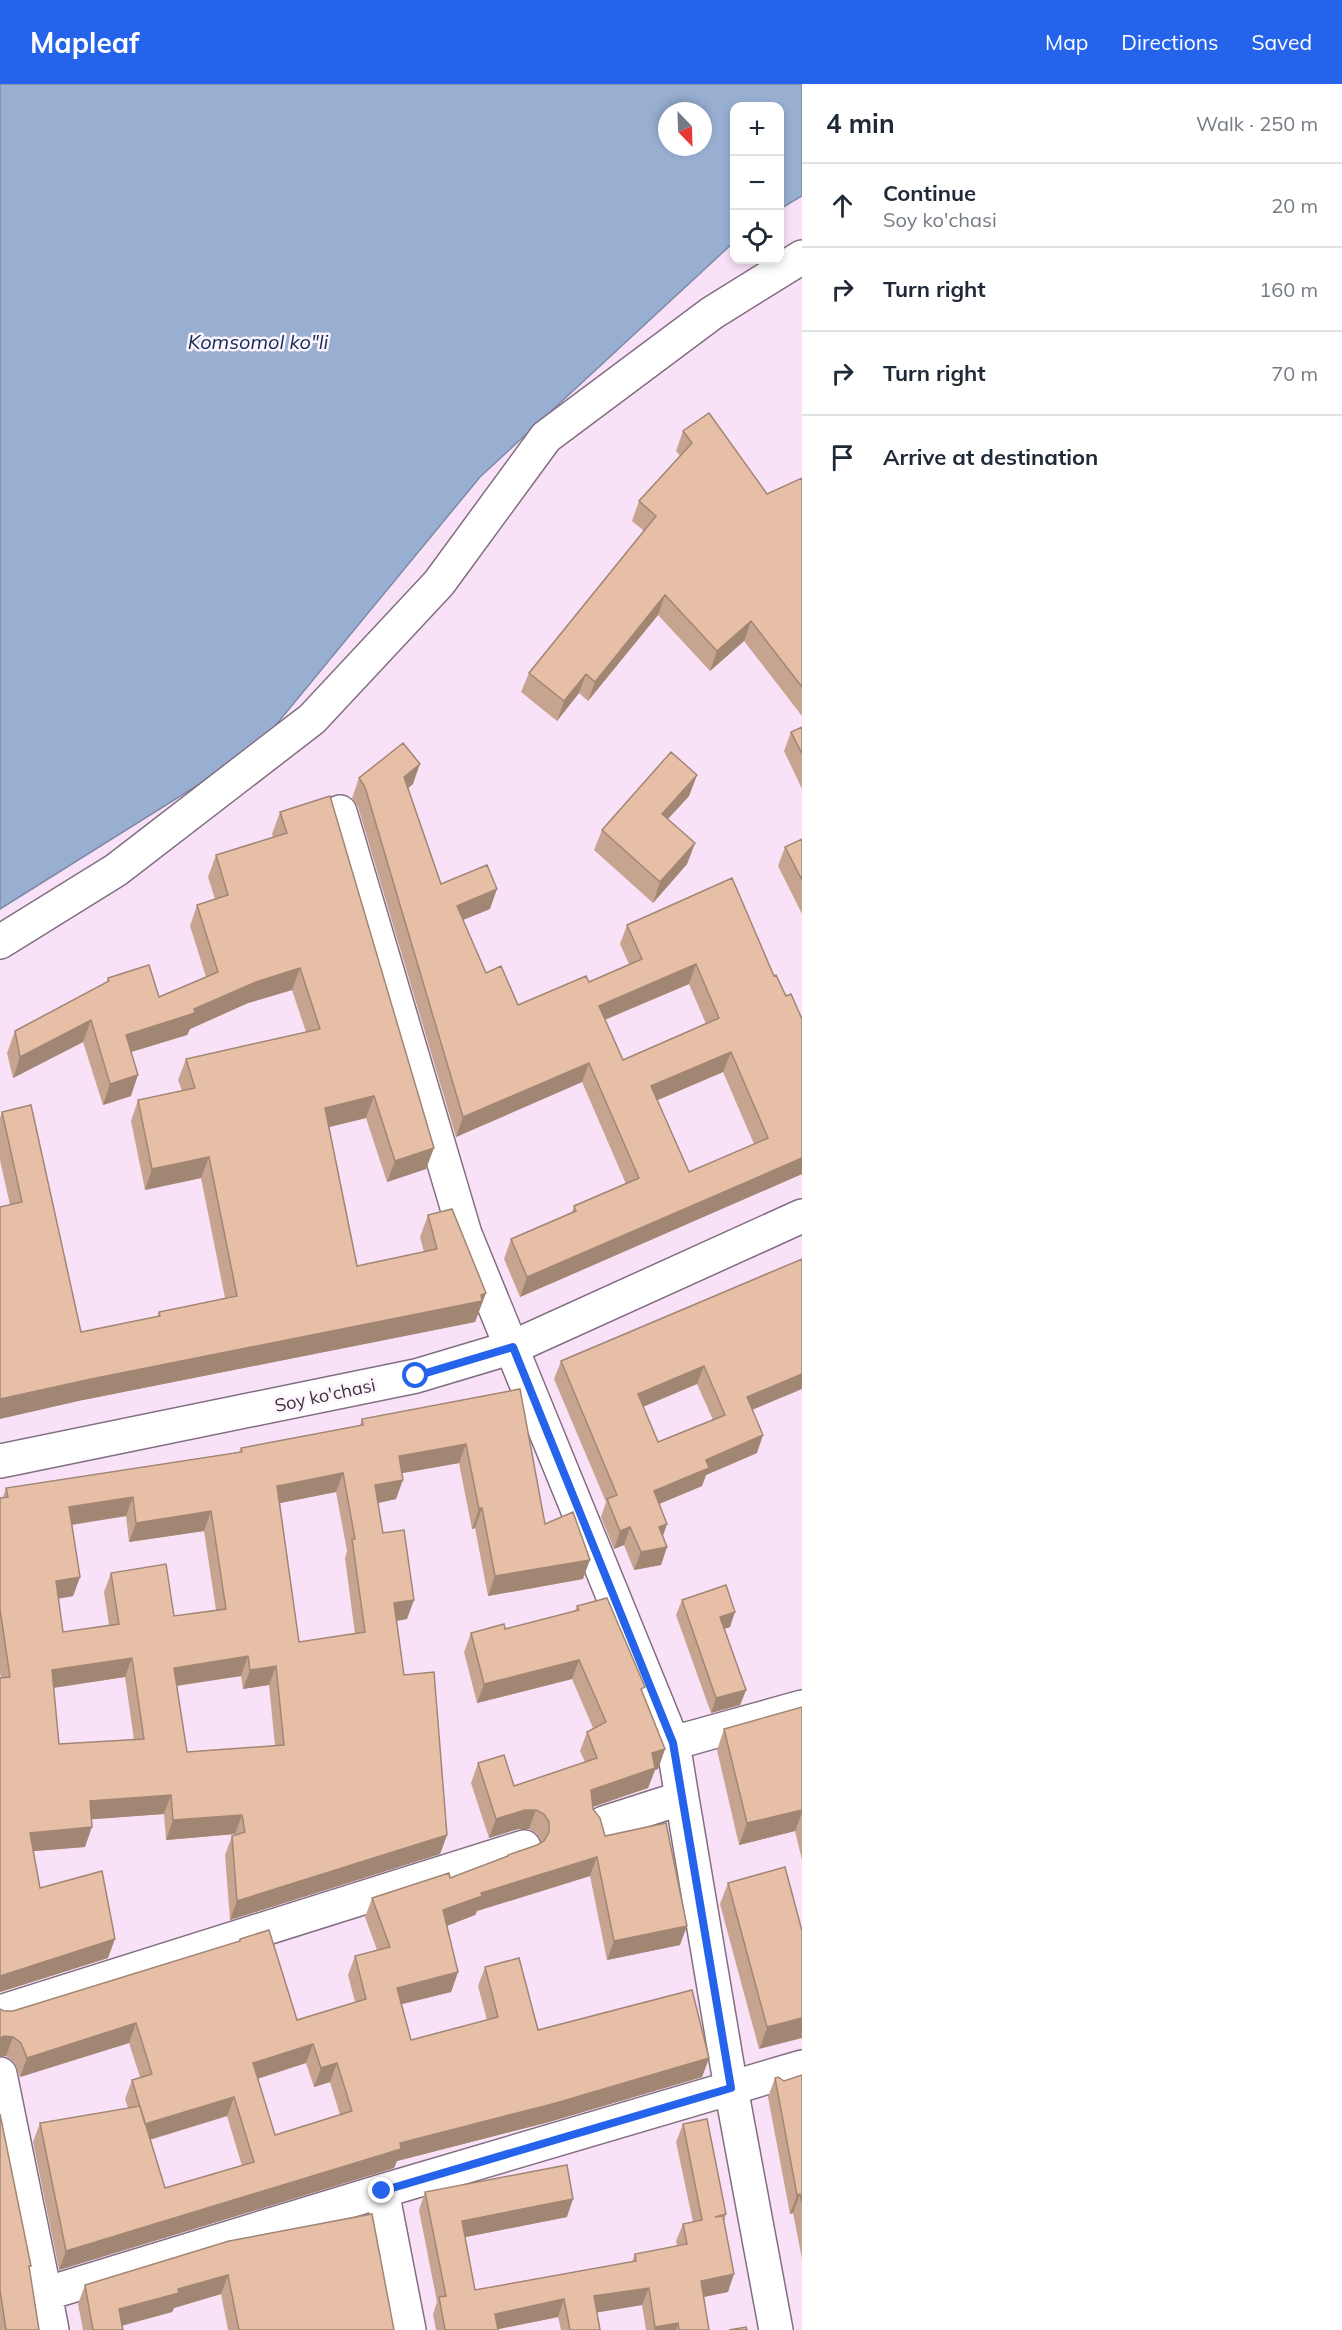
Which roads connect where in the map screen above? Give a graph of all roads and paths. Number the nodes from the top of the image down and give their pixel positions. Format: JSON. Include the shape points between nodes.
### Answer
{"nodes":[{"id":1,"x":802,"y":257,"type":"edge"},
{"id":2,"x":340,"y":812,"type":"dead end"},
{"id":3,"x":0,"y":942,"type":"edge"},
{"id":4,"x":802,"y":1216,"type":"edge"},
{"id":5,"x":513,"y":1347,"type":"junction"},
{"id":6,"x":0,"y":1461,"type":"edge"},
{"id":7,"x":802,"y":1707,"type":"edge"},
{"id":8,"x":673,"y":1743,"type":"junction"},
{"id":9,"x":682,"y":1798,"type":"junction"},
{"id":10,"x":604,"y":1823,"type":"edge"},
{"id":11,"x":524,"y":1847,"type":"edge"},
{"id":12,"x":0,"y":2012,"type":"edge"},
{"id":13,"x":802,"y":2067,"type":"edge"},
{"id":14,"x":0,"y":2074,"type":"edge"},
{"id":15,"x":731,"y":2088,"type":"junction"},
{"id":16,"x":382,"y":2191,"type":"junction"},
{"id":17,"x":45,"y":2294,"type":"junction"},
{"id":18,"x":52,"y":2330,"type":"edge"},
{"id":19,"x":409,"y":2330,"type":"edge"},
{"id":20,"x":776,"y":2330,"type":"edge"}],
"edges":[{"from":1,"to":3,"type":"main road","via":[[712,313],[546,437],[440,583],[312,718],[116,870]]},
{"from":2,"to":5,"type":"main road","via":[[465,1234]]},
{"from":4,"to":5,"type":"main road","name":"Soy ko'chasi"},
{"from":5,"to":6,"type":"main road","name":"Soy ko'chasi","via":[[416,1376]]},
{"from":5,"to":8,"type":"main road"},
{"from":7,"to":8,"type":"main road"},
{"from":8,"to":9,"type":"main road"},
{"from":9,"to":10,"type":"main road"},
{"from":9,"to":15,"type":"main road"},
{"from":11,"to":12,"type":"main road"},
{"from":13,"to":15,"type":"main road"},
{"from":14,"to":17,"type":"main road"},
{"from":15,"to":16,"type":"main road"},
{"from":15,"to":20,"type":"main road"},
{"from":16,"to":17,"type":"main road"},
{"from":16,"to":19,"type":"main road"},
{"from":17,"to":18,"type":"main road"}]}
